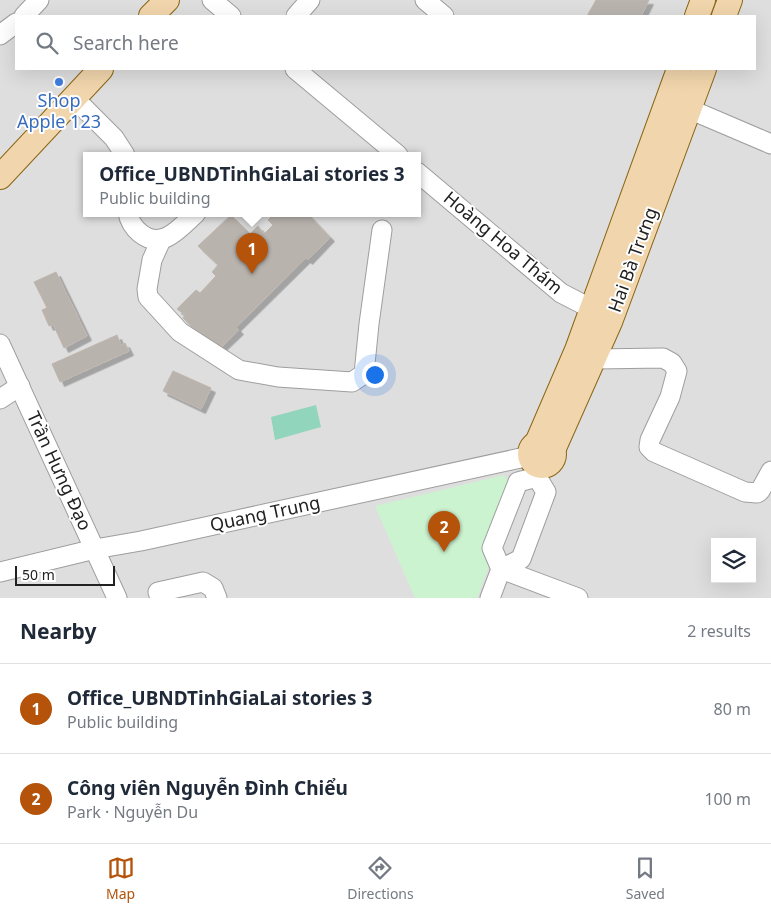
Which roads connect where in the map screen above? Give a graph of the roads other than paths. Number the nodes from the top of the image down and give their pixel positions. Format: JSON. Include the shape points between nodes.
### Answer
{"nodes":[{"id":1,"x":39,"y":0,"type":"edge"},
{"id":2,"x":166,"y":0,"type":"edge"},
{"id":3,"x":212,"y":0,"type":"edge"},
{"id":4,"x":310,"y":0,"type":"edge"},
{"id":5,"x":425,"y":0,"type":"edge"},
{"id":6,"x":703,"y":0,"type":"edge"},
{"id":7,"x":730,"y":0,"type":"edge"},
{"id":8,"x":25,"y":15,"type":"edge"},
{"id":9,"x":152,"y":15,"type":"edge"},
{"id":10,"x":230,"y":15,"type":"edge"},
{"id":11,"x":297,"y":15,"type":"edge"},
{"id":12,"x":443,"y":15,"type":"edge"},
{"id":13,"x":697,"y":15,"type":"edge"},
{"id":14,"x":724,"y":15,"type":"edge"},
{"id":15,"x":15,"y":23,"type":"edge"},
{"id":16,"x":0,"y":35,"type":"edge"},
{"id":17,"x":100,"y":70,"type":"edge"},
{"id":18,"x":295,"y":70,"type":"edge"},
{"id":19,"x":678,"y":70,"type":"edge"},
{"id":20,"x":704,"y":70,"type":"edge"},
{"id":21,"x":74,"y":98,"type":"junction"},
{"id":22,"x":689,"y":109,"type":"junction"},
{"id":23,"x":771,"y":144,"type":"edge"},
{"id":24,"x":123,"y":152,"type":"edge"},
{"id":25,"x":394,"y":152,"type":"edge"},
{"id":26,"x":421,"y":175,"type":"edge"},
{"id":27,"x":0,"y":177,"type":"edge"},
{"id":28,"x":129,"y":217,"type":"edge"},
{"id":29,"x":192,"y":217,"type":"edge"},
{"id":30,"x":382,"y":230,"type":"dead end"},
{"id":31,"x":161,"y":240,"type":"junction"},
{"id":32,"x":601,"y":316,"type":"junction"},
{"id":33,"x":0,"y":344,"type":"edge"},
{"id":34,"x":586,"y":354,"type":"junction"},
{"id":35,"x":20,"y":386,"type":"junction"},
{"id":36,"x":0,"y":399,"type":"edge"},
{"id":37,"x":540,"y":458,"type":"junction"},
{"id":38,"x":771,"y":471,"type":"edge"},
{"id":39,"x":765,"y":493,"type":"edge"},
{"id":40,"x":95,"y":549,"type":"junction"},
{"id":41,"x":501,"y":569,"type":"junction"},
{"id":42,"x":0,"y":572,"type":"edge"},
{"id":43,"x":117,"y":598,"type":"edge"},
{"id":44,"x":160,"y":598,"type":"edge"},
{"id":45,"x":217,"y":598,"type":"edge"},
{"id":46,"x":490,"y":598,"type":"edge"},
{"id":47,"x":578,"y":598,"type":"edge"}],
"edges":[{"from":1,"to":8,"type":"street"},
{"from":2,"to":9,"type":"main road"},
{"from":3,"to":10,"type":"street"},
{"from":4,"to":11,"type":"street"},
{"from":5,"to":12,"type":"street"},
{"from":6,"to":13,"type":"main road"},
{"from":7,"to":14,"type":"main road"},
{"from":15,"to":16,"type":"street"},
{"from":17,"to":21,"type":"main road"},
{"from":18,"to":25,"type":"street"},
{"from":19,"to":32,"type":"main road"},
{"from":20,"to":22,"type":"main road","name":"Hai Bà Trưng"},
{"from":21,"to":24,"type":"street","via":[[114,138]]},
{"from":21,"to":27,"type":"main road"},
{"from":22,"to":23,"type":"street"},
{"from":22,"to":32,"type":"main road","name":"Hai Bà Trưng"},
{"from":26,"to":32,"type":"street","name":"Hoàng Hoa Thám","via":[[561,293]]},
{"from":28,"to":31,"type":"street","via":[[138,232],[149,239]]},
{"from":29,"to":31,"type":"street"},
{"from":30,"to":31,"type":"street","via":[[364,374],[352,382],[278,378],[239,370],[180,332],[148,297],[152,260]]},
{"from":32,"to":34,"type":"main road","name":"Hai Bà Trưng"},
{"from":33,"to":35,"type":"street","name":"Trần Hưng Đạo"},
{"from":34,"to":37,"type":"main road","name":"Hai Bà Trưng"},
{"from":34,"to":39,"type":"street","via":[[663,358],[672,363],[677,371],[675,380],[649,447],[745,492]]},
{"from":35,"to":36,"type":"street"},
{"from":35,"to":40,"type":"street","name":"Trần Hưng Đạo"},
{"from":37,"to":40,"type":"street","name":"Quang Trung"},
{"from":37,"to":41,"type":"street","via":[[518,482],[492,548]]},
{"from":37,"to":41,"type":"street","via":[[546,492],[521,559]]},
{"from":38,"to":39,"type":"street"},
{"from":40,"to":42,"type":"street","name":"Quang Trung"},
{"from":40,"to":43,"type":"street","name":"Trần Hưng Đạo"},
{"from":41,"to":46,"type":"street"},
{"from":41,"to":47,"type":"street"},
{"from":44,"to":45,"type":"street","via":[[158,592],[203,582],[213,588]]}]}
